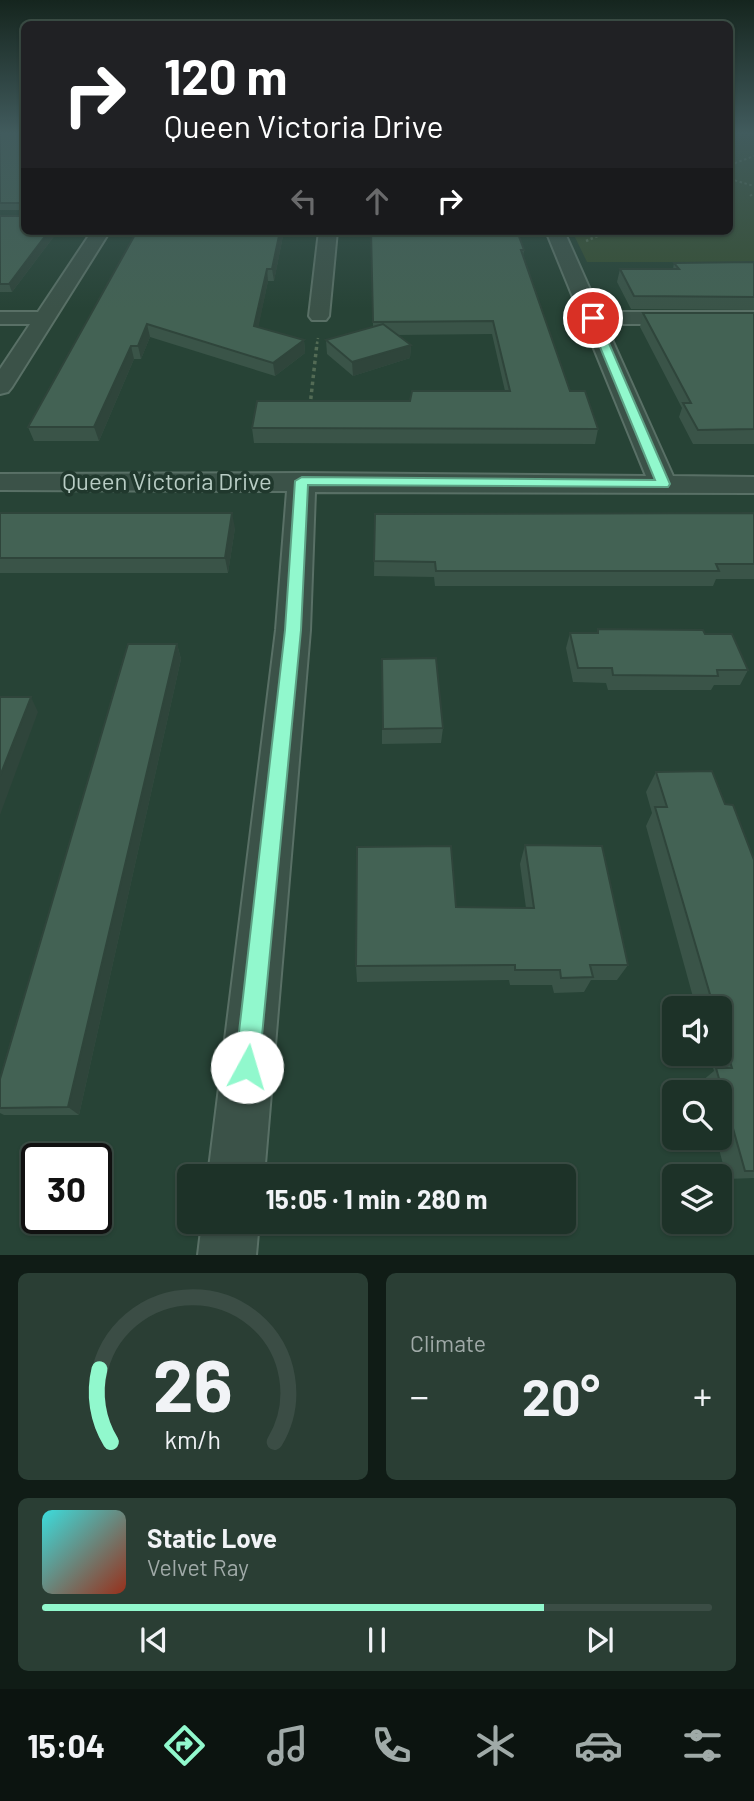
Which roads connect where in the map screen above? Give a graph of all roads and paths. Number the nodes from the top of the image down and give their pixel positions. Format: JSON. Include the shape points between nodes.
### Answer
{"nodes":[{"id":1,"x":754,"y":193,"type":"edge"},
{"id":2,"x":750,"y":196,"type":"dead end"},
{"id":3,"x":98,"y":235,"type":"edge"},
{"id":4,"x":328,"y":235,"type":"edge"},
{"id":5,"x":557,"y":235,"type":"edge"},
{"id":6,"x":319,"y":316,"type":"joint"},
{"id":7,"x":0,"y":318,"type":"edge"},
{"id":8,"x":45,"y":318,"type":"junction"},
{"id":9,"x":593,"y":318,"type":"junction"},
{"id":10,"x":754,"y":318,"type":"edge"},
{"id":11,"x":0,"y":387,"type":"edge"},
{"id":12,"x":309,"y":411,"type":"edge"},
{"id":13,"x":302,"y":481,"type":"junction"},
{"id":14,"x":0,"y":482,"type":"edge"},
{"id":15,"x":663,"y":484,"type":"junction"},
{"id":16,"x":754,"y":485,"type":"edge"},
{"id":17,"x":237,"y":1164,"type":"edge"},
{"id":18,"x":230,"y":1234,"type":"edge"},
{"id":19,"x":227,"y":1255,"type":"edge"}],
"edges":[{"from":1,"to":2,"type":"path"},
{"from":3,"to":8,"type":"street"},
{"from":4,"to":6,"type":"street"},
{"from":5,"to":9,"type":"street"},
{"from":6,"to":12,"type":"path"},
{"from":7,"to":8,"type":"street"},
{"from":8,"to":11,"type":"street"},
{"from":9,"to":10,"type":"street"},
{"from":9,"to":15,"type":"street"},
{"from":13,"to":14,"type":"street","name":"Queen Victoria Drive"},
{"from":13,"to":15,"type":"street","name":"Queen Victoria Drive"},
{"from":13,"to":17,"type":"street","via":[[293,630]]},
{"from":15,"to":16,"type":"street","name":"Queen Victoria Drive"},
{"from":18,"to":19,"type":"street"}]}
